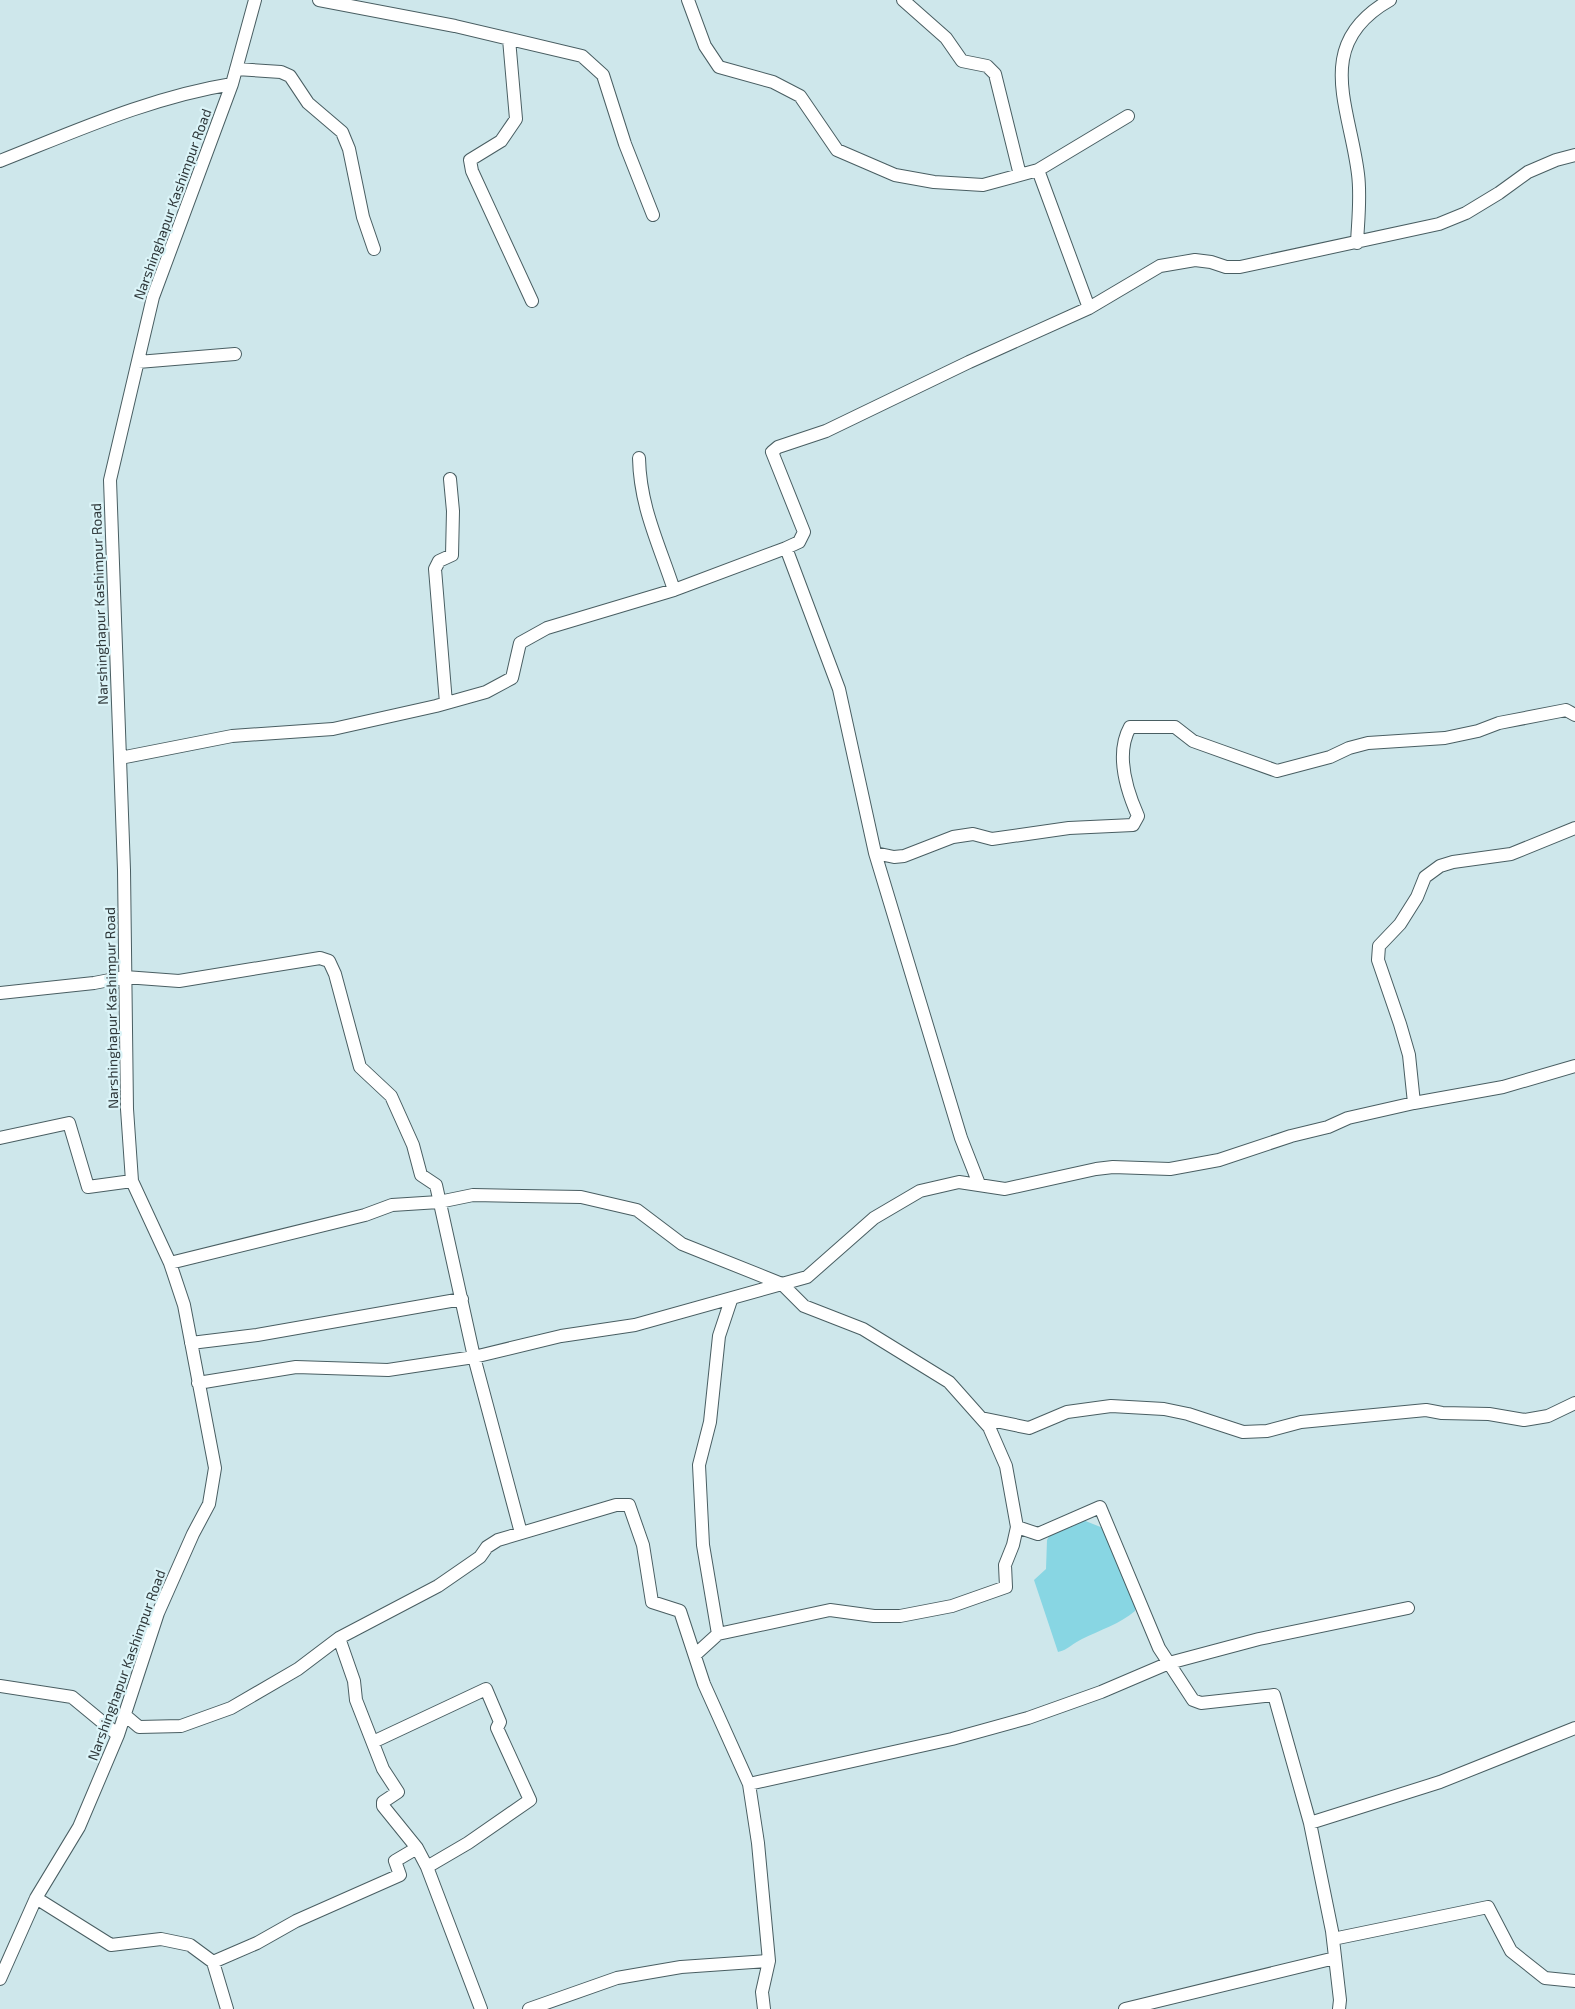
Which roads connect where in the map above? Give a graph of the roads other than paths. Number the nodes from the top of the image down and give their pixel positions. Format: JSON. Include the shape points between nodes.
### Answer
{"nodes":[{"id":1,"x":255,"y":0,"type":"edge"},
{"id":2,"x":319,"y":0,"type":"edge"},
{"id":3,"x":688,"y":0,"type":"edge"},
{"id":4,"x":903,"y":0,"type":"edge"},
{"id":5,"x":1390,"y":0,"type":"edge"},
{"id":6,"x":509,"y":39,"type":"junction"},
{"id":7,"x":236,"y":70,"type":"junction"},
{"id":8,"x":232,"y":84,"type":"junction"},
{"id":9,"x":1128,"y":116,"type":"dead end"},
{"id":10,"x":1575,"y":155,"type":"edge"},
{"id":11,"x":0,"y":161,"type":"edge"},
{"id":12,"x":1038,"y":170,"type":"junction"},
{"id":13,"x":1020,"y":175,"type":"junction"},
{"id":14,"x":653,"y":215,"type":"dead end"},
{"id":15,"x":1357,"y":244,"type":"junction"},
{"id":16,"x":374,"y":249,"type":"dead end"},
{"id":17,"x":532,"y":302,"type":"dead end"},
{"id":18,"x":1089,"y":308,"type":"junction"},
{"id":19,"x":234,"y":354,"type":"dead end"},
{"id":20,"x":138,"y":362,"type":"junction"},
{"id":21,"x":639,"y":458,"type":"dead end"},
{"id":22,"x":450,"y":479,"type":"dead end"},
{"id":23,"x":786,"y":548,"type":"junction"},
{"id":24,"x":674,"y":590,"type":"junction"},
{"id":25,"x":446,"y":703,"type":"junction"},
{"id":26,"x":1575,"y":715,"type":"edge"},
{"id":27,"x":120,"y":758,"type":"junction"},
{"id":28,"x":1575,"y":828,"type":"edge"},
{"id":29,"x":875,"y":853,"type":"junction"},
{"id":30,"x":125,"y":976,"type":"junction"},
{"id":31,"x":0,"y":993,"type":"edge"},
{"id":32,"x":1575,"y":1066,"type":"edge"},
{"id":33,"x":1414,"y":1103,"type":"junction"},
{"id":34,"x":0,"y":1138,"type":"edge"},
{"id":35,"x":132,"y":1181,"type":"junction"},
{"id":36,"x":979,"y":1184,"type":"junction"},
{"id":37,"x":439,"y":1202,"type":"junction"},
{"id":38,"x":170,"y":1263,"type":"junction"},
{"id":39,"x":782,"y":1284,"type":"junction"},
{"id":40,"x":462,"y":1299,"type":"junction"},
{"id":41,"x":731,"y":1300,"type":"junction"},
{"id":42,"x":191,"y":1343,"type":"junction"},
{"id":43,"x":474,"y":1356,"type":"junction"},
{"id":44,"x":198,"y":1383,"type":"junction"},
{"id":45,"x":1575,"y":1403,"type":"edge"},
{"id":46,"x":981,"y":1418,"type":"junction"},
{"id":47,"x":1017,"y":1527,"type":"junction"},
{"id":48,"x":521,"y":1533,"type":"junction"},
{"id":49,"x":1408,"y":1608,"type":"dead end"},
{"id":50,"x":718,"y":1634,"type":"junction"},
{"id":51,"x":338,"y":1638,"type":"junction"},
{"id":52,"x":696,"y":1654,"type":"junction"},
{"id":53,"x":1169,"y":1663,"type":"junction"},
{"id":54,"x":1,"y":1682,"type":"edge"},
{"id":55,"x":126,"y":1716,"type":"junction"},
{"id":56,"x":1575,"y":1728,"type":"edge"},
{"id":57,"x":118,"y":1736,"type":"junction"},
{"id":58,"x":372,"y":1742,"type":"junction"},
{"id":59,"x":749,"y":1784,"type":"junction"},
{"id":60,"x":1310,"y":1823,"type":"junction"},
{"id":61,"x":417,"y":1848,"type":"junction"},
{"id":62,"x":427,"y":1867,"type":"junction"},
{"id":63,"x":36,"y":1898,"type":"junction"},
{"id":64,"x":1333,"y":1939,"type":"junction"},
{"id":65,"x":1335,"y":1958,"type":"junction"},
{"id":66,"x":769,"y":1961,"type":"junction"},
{"id":67,"x":213,"y":1962,"type":"junction"},
{"id":68,"x":0,"y":1979,"type":"edge"},
{"id":69,"x":1575,"y":1981,"type":"edge"},
{"id":70,"x":226,"y":2009,"type":"edge"},
{"id":71,"x":481,"y":2009,"type":"edge"},
{"id":72,"x":529,"y":2009,"type":"edge"},
{"id":73,"x":764,"y":2009,"type":"edge"},
{"id":74,"x":1125,"y":2009,"type":"edge"},
{"id":75,"x":1339,"y":2009,"type":"edge"}],
"edges":[{"from":1,"to":7,"type":"street","name":"Narshinghapur Kashimpur Road"},
{"from":2,"to":6,"type":"street"},
{"from":3,"to":13,"type":"street","via":[[705,46],[718,67],[773,82],[800,96],[838,150],[895,175],[934,182],[983,185]]},
{"from":4,"to":13,"type":"street","via":[[946,38],[962,61],[987,66],[996,74]]},
{"from":5,"to":15,"type":"street","via":[[1355,29],[1346,44],[1340,74],[1358,176]]},
{"from":6,"to":14,"type":"street","via":[[582,56],[603,75]]},
{"from":6,"to":17,"type":"street","via":[[516,120],[501,141],[470,160],[472,171]]},
{"from":7,"to":8,"type":"street","name":"Narshinghapur Kashimpur Road"},
{"from":7,"to":16,"type":"street","via":[[281,72],[290,76],[308,103],[342,132]]},
{"from":8,"to":11,"type":"street","via":[[206,88],[123,112]]},
{"from":8,"to":20,"type":"street","name":"Narshinghapur Kashimpur Road","via":[[153,297]]},
{"from":9,"to":12,"type":"street"},
{"from":10,"to":15,"type":"street","via":[[1528,172],[1499,193],[1450,220]]},
{"from":12,"to":13,"type":"street"},
{"from":12,"to":18,"type":"street"},
{"from":15,"to":18,"type":"street","via":[[1240,267],[1195,260],[1171,264],[1153,270]]},
{"from":18,"to":23,"type":"street","via":[[826,431],[778,447],[772,452],[776,466],[804,532],[799,542]]},
{"from":19,"to":20,"type":"street"},
{"from":20,"to":27,"type":"street","name":"Narshinghapur Kashimpur Road","via":[[110,480]]},
{"from":21,"to":24,"type":"street","via":[[646,512]]},
{"from":22,"to":25,"type":"street","via":[[452,555],[439,561],[435,569]]},
{"from":23,"to":24,"type":"street"},
{"from":23,"to":29,"type":"street","via":[[839,689]]},
{"from":24,"to":25,"type":"street","via":[[547,628],[520,643],[512,678],[486,692]]},
{"from":25,"to":27,"type":"street","via":[[333,729],[232,736]]},
{"from":26,"to":29,"type":"street","via":[[1566,710],[1445,738],[1368,743],[1277,771],[1193,741],[1175,727],[1130,727],[1124,738],[1123,769],[1128,793],[1138,816],[1133,825],[1069,828],[992,839],[973,834],[953,837],[894,858]]},
{"from":27,"to":30,"type":"street","name":"Narshinghapur Kashimpur Road"},
{"from":28,"to":33,"type":"street","via":[[1511,854],[1440,866],[1425,877],[1400,924],[1380,946],[1378,960],[1409,1055]]},
{"from":29,"to":36,"type":"street","via":[[961,1138]]},
{"from":30,"to":31,"type":"street","via":[[94,983]]},
{"from":30,"to":35,"type":"street","name":"Narshinghapur Kashimpur Road","via":[[127,1109]]},
{"from":30,"to":37,"type":"street","via":[[179,981],[320,958],[329,961],[360,1066],[391,1096],[413,1145],[421,1175],[436,1185]]},
{"from":32,"to":33,"type":"street","via":[[1503,1087]]},
{"from":33,"to":36,"type":"street","via":[[1348,1118],[1219,1160],[1170,1169],[1096,1169],[1005,1189]]},
{"from":34,"to":35,"type":"street","via":[[68,1123],[88,1187]]},
{"from":35,"to":38,"type":"street","name":"Narshinghapur Kashimpur Road"},
{"from":36,"to":39,"type":"street","via":[[959,1182],[920,1191],[874,1218],[806,1277]]},
{"from":37,"to":38,"type":"street","via":[[392,1205]]},
{"from":37,"to":39,"type":"street","via":[[473,1194],[581,1197],[637,1210],[682,1244]]},
{"from":37,"to":40,"type":"street"},
{"from":38,"to":42,"type":"street","name":"Narshinghapur Kashimpur Road","via":[[184,1305]]},
{"from":39,"to":41,"type":"street"},
{"from":39,"to":46,"type":"street","via":[[804,1306],[863,1328],[949,1382]]},
{"from":40,"to":42,"type":"street","via":[[257,1335]]},
{"from":40,"to":43,"type":"street"},
{"from":41,"to":43,"type":"street","via":[[635,1325],[561,1336]]},
{"from":41,"to":50,"type":"street","via":[[719,1336],[710,1422],[700,1465],[703,1545]]},
{"from":42,"to":44,"type":"street","name":"Narshinghapur Kashimpur Road"},
{"from":43,"to":44,"type":"street","via":[[388,1370],[296,1367]]},
{"from":43,"to":48,"type":"street"},
{"from":44,"to":55,"type":"street","name":"Narshinghapur Kashimpur Road","via":[[215,1468],[209,1504],[158,1613]]},
{"from":45,"to":46,"type":"street","via":[[1548,1416],[1524,1420],[1426,1410],[1301,1422],[1267,1431],[1243,1432],[1164,1409],[1118,1407],[1067,1412],[1029,1428]]},
{"from":46,"to":47,"type":"street","via":[[989,1427],[1006,1466]]},
{"from":47,"to":50,"type":"street","via":[[1005,1565],[1006,1587],[952,1606],[900,1616],[830,1610]]},
{"from":47,"to":53,"type":"street","via":[[1038,1534],[1100,1507],[1159,1648]]},
{"from":48,"to":51,"type":"street","via":[[498,1540],[480,1557],[438,1586]]},
{"from":48,"to":52,"type":"street","via":[[616,1505],[629,1505],[643,1546],[652,1602],[680,1611]]},
{"from":49,"to":53,"type":"street"},
{"from":50,"to":52,"type":"street"},
{"from":51,"to":55,"type":"street","via":[[298,1669],[231,1708],[181,1726],[139,1727]]},
{"from":51,"to":58,"type":"street"},
{"from":52,"to":59,"type":"street","via":[[704,1684]]},
{"from":53,"to":59,"type":"street","via":[[1028,1718],[952,1739]]},
{"from":53,"to":60,"type":"street","via":[[1193,1700],[1201,1704],[1274,1695]]},
{"from":54,"to":57,"type":"street","via":[[72,1697]]},
{"from":55,"to":57,"type":"street","name":"Narshinghapur Kashimpur Road"},
{"from":56,"to":60,"type":"street","via":[[1440,1782]]},
{"from":57,"to":63,"type":"street","name":"Narshinghapur Kashimpur Road","via":[[79,1827]]},
{"from":58,"to":61,"type":"street","via":[[383,1769],[398,1792],[383,1802],[383,1806]]},
{"from":58,"to":62,"type":"street","via":[[486,1689],[500,1722],[497,1728],[530,1800]]},
{"from":59,"to":66,"type":"street"},
{"from":60,"to":64,"type":"street"},
{"from":61,"to":62,"type":"street"},
{"from":61,"to":67,"type":"street","via":[[395,1861],[400,1875]]},
{"from":62,"to":71,"type":"street"},
{"from":63,"to":67,"type":"street","via":[[111,1945],[161,1939],[190,1946]]},
{"from":63,"to":68,"type":"street","name":"Narshinghapur Kashimpur Road"},
{"from":64,"to":65,"type":"street"},
{"from":64,"to":69,"type":"street","via":[[1488,1907],[1511,1951],[1545,1978]]},
{"from":65,"to":74,"type":"street"},
{"from":65,"to":75,"type":"street"},
{"from":66,"to":72,"type":"street","via":[[681,1968],[617,1978]]},
{"from":66,"to":73,"type":"street","via":[[762,1992]]},
{"from":67,"to":70,"type":"street"}]}
